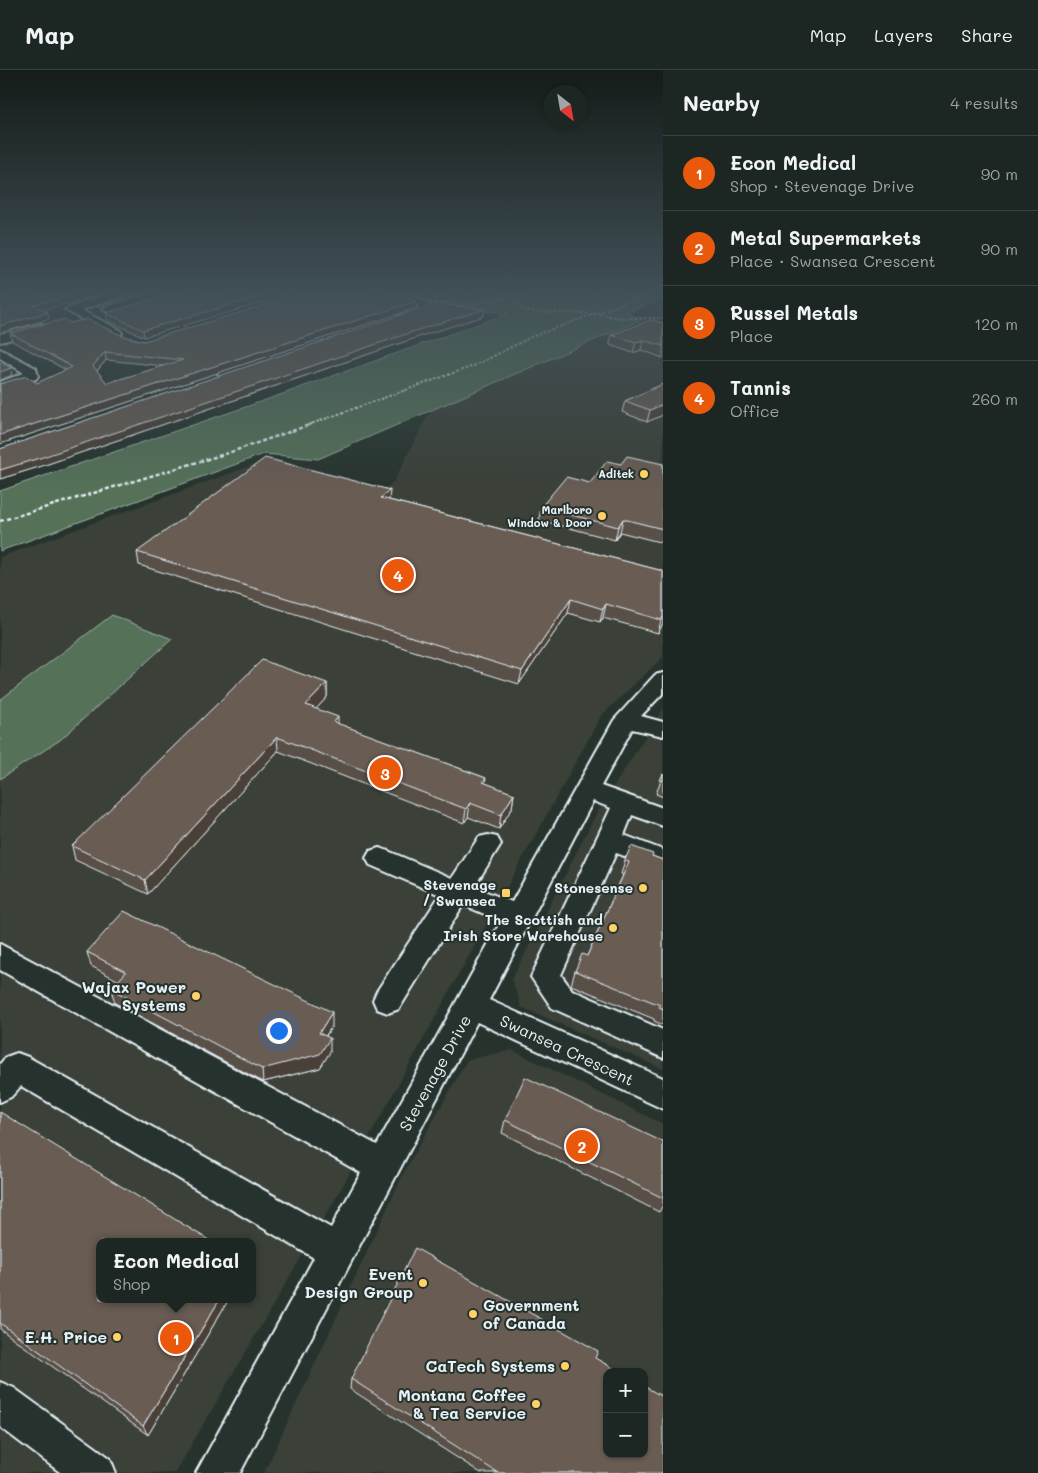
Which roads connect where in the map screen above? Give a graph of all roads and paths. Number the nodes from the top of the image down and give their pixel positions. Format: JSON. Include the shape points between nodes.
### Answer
{"nodes":[{"id":1,"x":12,"y":359,"type":"edge"},
{"id":2,"x":488,"y":359,"type":"edge"},
{"id":3,"x":207,"y":370,"type":"edge"},
{"id":4,"x":224,"y":377,"type":"edge"},
{"id":5,"x":0,"y":387,"type":"edge"},
{"id":6,"x":0,"y":521,"type":"edge"},
{"id":7,"x":663,"y":680,"type":"edge"},
{"id":8,"x":626,"y":720,"type":"junction"},
{"id":9,"x":663,"y":729,"type":"edge"},
{"id":10,"x":587,"y":790,"type":"junction"},
{"id":11,"x":625,"y":803,"type":"junction"},
{"id":12,"x":663,"y":817,"type":"edge"},
{"id":13,"x":609,"y":840,"type":"junction"},
{"id":14,"x":488,"y":844,"type":"dead end"},
{"id":15,"x":379,"y":858,"type":"dead end"},
{"id":16,"x":663,"y":860,"type":"edge"},
{"id":17,"x":457,"y":891,"type":"junction"},
{"id":18,"x":519,"y":917,"type":"junction"},
{"id":19,"x":0,"y":956,"type":"edge"},
{"id":20,"x":388,"y":1000,"type":"dead end"},
{"id":21,"x":472,"y":1006,"type":"junction"},
{"id":22,"x":663,"y":1044,"type":"edge"},
{"id":23,"x":0,"y":1087,"type":"edge"},
{"id":24,"x":663,"y":1094,"type":"edge"},
{"id":25,"x":384,"y":1167,"type":"junction"},
{"id":26,"x":338,"y":1252,"type":"junction"},
{"id":27,"x":0,"y":1402,"type":"edge"},
{"id":28,"x":95,"y":1473,"type":"edge"},
{"id":29,"x":217,"y":1473,"type":"edge"}],
"edges":[{"from":1,"to":5,"type":"street","via":[[31,370],[31,376]]},
{"from":2,"to":6,"type":"path","via":[[228,453]]},
{"from":3,"to":4,"type":"path"},
{"from":7,"to":8,"type":"street","name":"Stevenage Drive"},
{"from":8,"to":9,"type":"street"},
{"from":8,"to":10,"type":"street","name":"Stevenage Drive"},
{"from":10,"to":11,"type":"street"},
{"from":10,"to":18,"type":"street","name":"Stevenage Drive"},
{"from":11,"to":12,"type":"street"},
{"from":11,"to":13,"type":"street"},
{"from":13,"to":16,"type":"street"},
{"from":13,"to":22,"type":"street","via":[[546,977],[562,1000]]},
{"from":14,"to":17,"type":"street"},
{"from":15,"to":17,"type":"street"},
{"from":17,"to":18,"type":"street"},
{"from":17,"to":20,"type":"street"},
{"from":18,"to":21,"type":"street","name":"Stevenage Drive"},
{"from":19,"to":25,"type":"street"},
{"from":21,"to":24,"type":"street","name":"Swansea Crescent"},
{"from":21,"to":25,"type":"street","name":"Stevenage Drive"},
{"from":23,"to":26,"type":"street","via":[[17,1067]]},
{"from":25,"to":26,"type":"street","name":"Stevenage Drive"},
{"from":26,"to":29,"type":"street","name":"Stevenage Drive"},
{"from":27,"to":28,"type":"street"}]}
